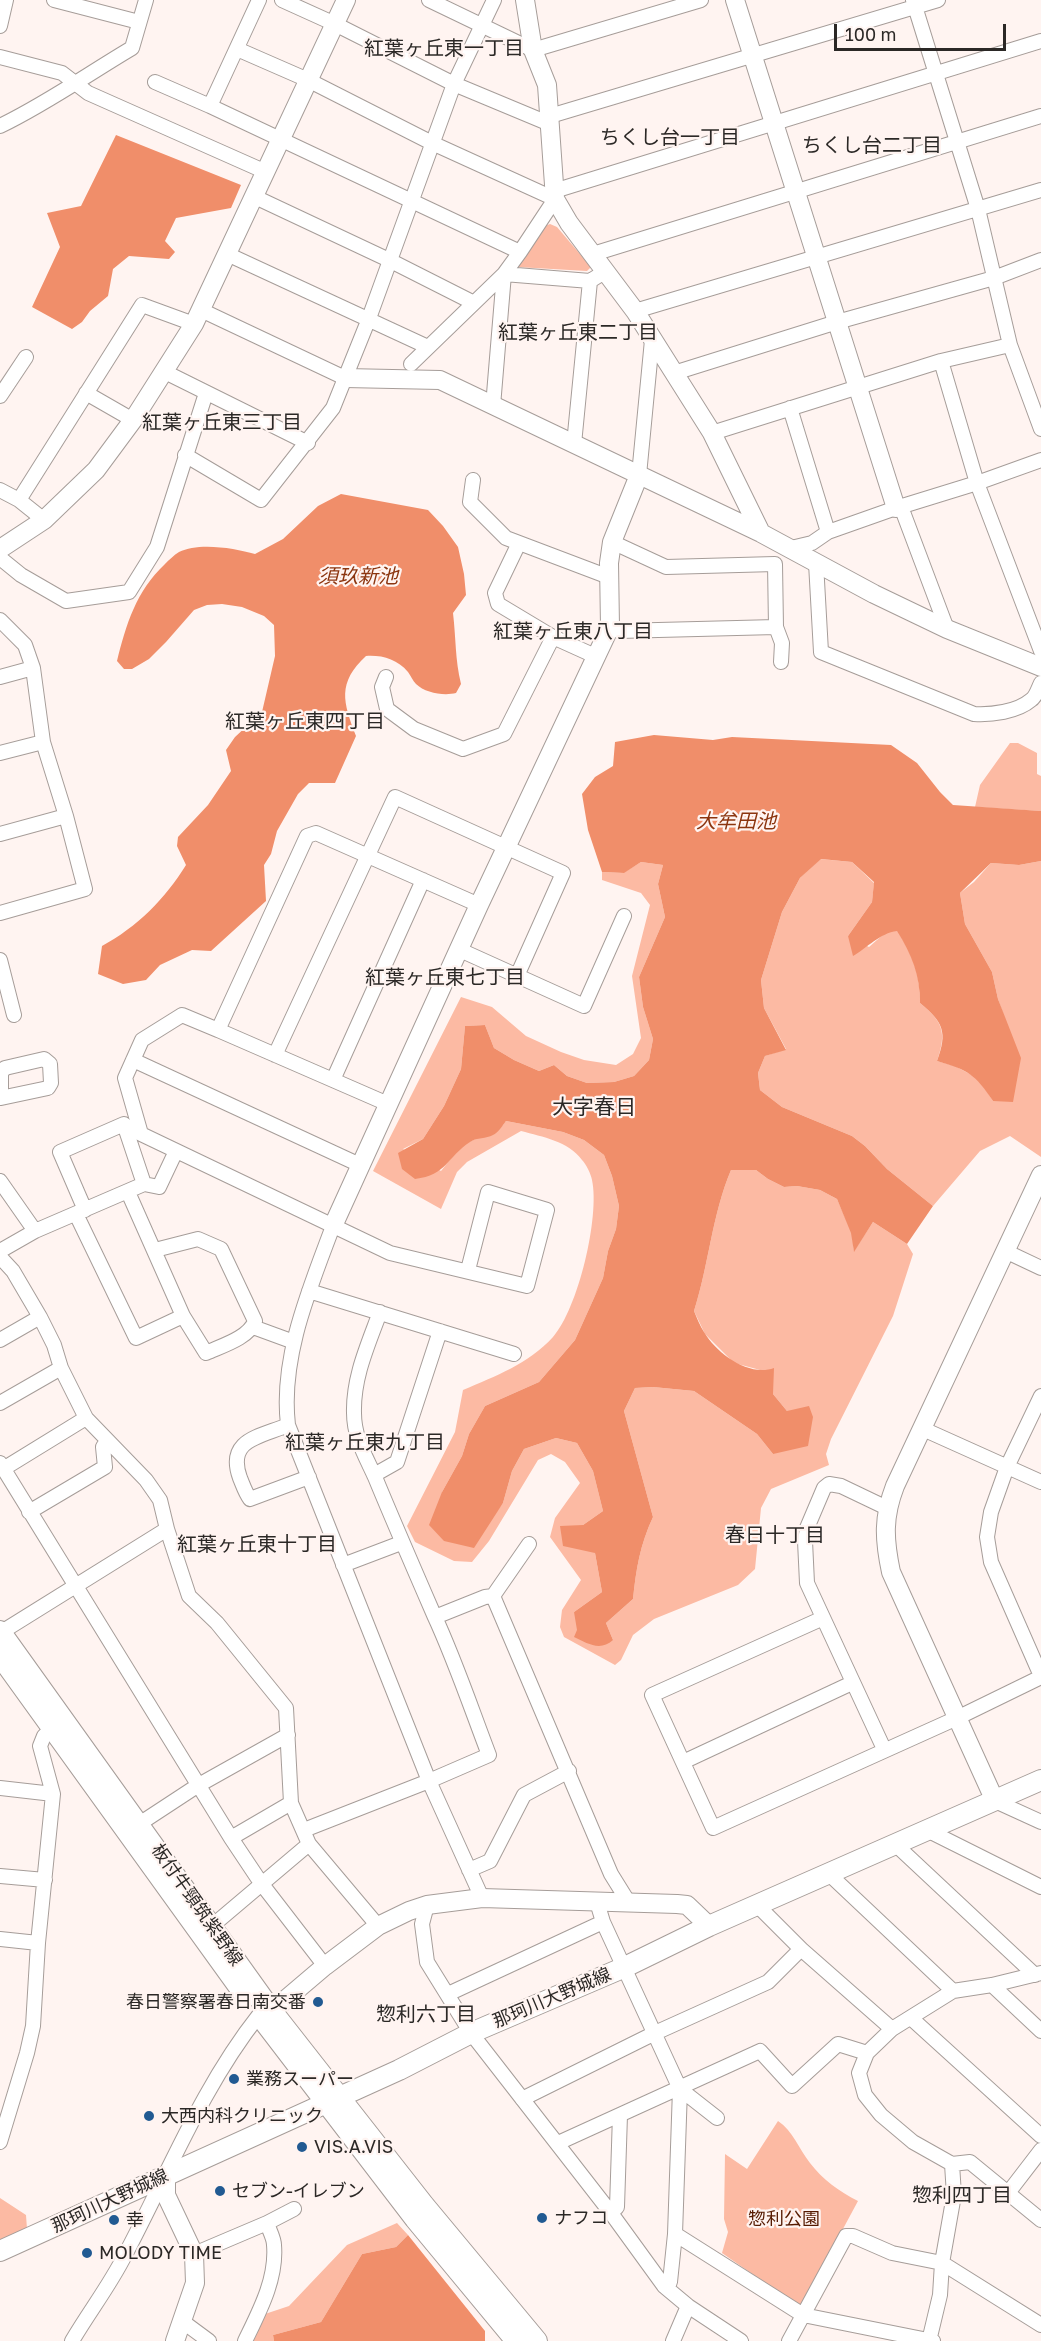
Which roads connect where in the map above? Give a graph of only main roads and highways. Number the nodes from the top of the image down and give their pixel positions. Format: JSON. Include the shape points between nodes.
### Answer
{"nodes":[{"id":1,"x":0,"y":1632,"type":"edge"},
{"id":2,"x":0,"y":1656,"type":"edge"},
{"id":3,"x":1041,"y":1780,"type":"edge"},
{"id":4,"x":134,"y":1828,"type":"junction"},
{"id":5,"x":266,"y":2013,"type":"junction"},
{"id":6,"x":332,"y":2100,"type":"junction"},
{"id":7,"x":0,"y":2251,"type":"edge"},
{"id":8,"x":516,"y":2341,"type":"edge"},
{"id":9,"x":537,"y":2341,"type":"edge"}],
"edges":[{"from":1,"to":4,"type":"main road","name":"板付牛頸筑紫野線"},
{"from":2,"to":4,"type":"main road","name":"板付牛頸筑紫野線","via":[[52,1729]]},
{"from":3,"to":6,"type":"main road","name":"那珂川大野城線","via":[[708,1926]]},
{"from":4,"to":5,"type":"main road","name":"板付牛頸筑紫野線"},
{"from":4,"to":5,"type":"main road","name":"板付牛頸筑紫野線","via":[[212,1926]]},
{"from":5,"to":6,"type":"main road","name":"板付牛頸筑紫野線"},
{"from":6,"to":7,"type":"main road","name":"那珂川大野城線"},
{"from":6,"to":8,"type":"main road","name":"板付牛頸筑紫野線","via":[[415,2219]]},
{"from":6,"to":9,"type":"main road","name":"板付牛頸筑紫野線"}]}
